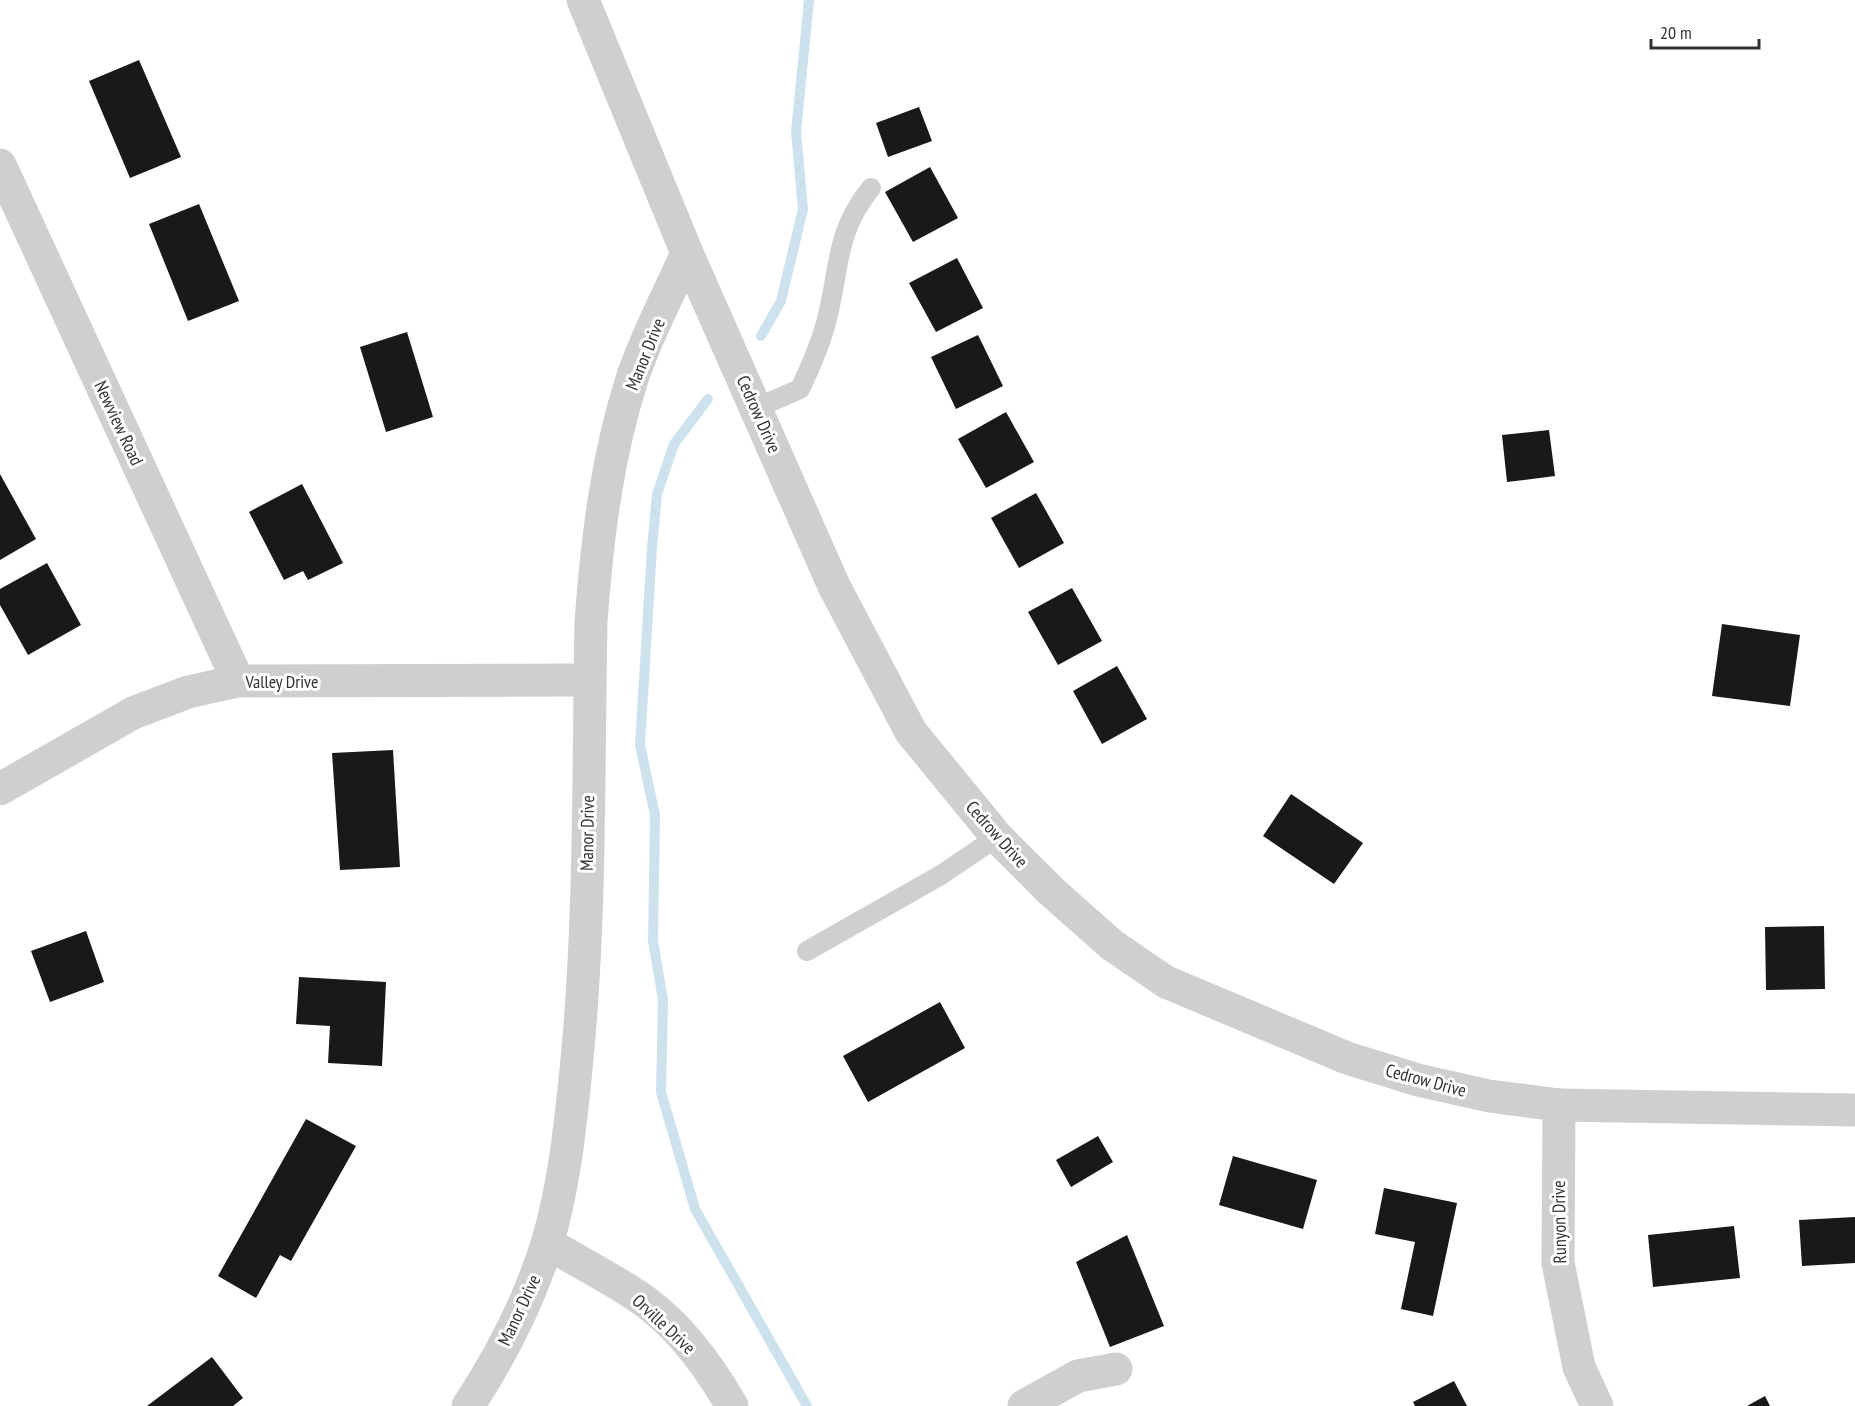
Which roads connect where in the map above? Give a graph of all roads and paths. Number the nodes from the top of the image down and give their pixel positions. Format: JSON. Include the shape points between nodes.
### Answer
{"nodes":[{"id":1,"x":583,"y":0,"type":"edge"},
{"id":2,"x":0,"y":165,"type":"edge"},
{"id":3,"x":871,"y":188,"type":"dead end"},
{"id":4,"x":687,"y":253,"type":"junction"},
{"id":5,"x":756,"y":408,"type":"junction"},
{"id":6,"x":590,"y":680,"type":"junction"},
{"id":7,"x":238,"y":681,"type":"junction"},
{"id":8,"x":0,"y":789,"type":"edge"},
{"id":9,"x":997,"y":837,"type":"junction"},
{"id":10,"x":807,"y":951,"type":"dead end"},
{"id":11,"x":1559,"y":1105,"type":"junction"},
{"id":12,"x":1855,"y":1110,"type":"edge"},
{"id":13,"x":547,"y":1243,"type":"junction"},
{"id":14,"x":1116,"y":1369,"type":"dead end"},
{"id":15,"x":468,"y":1406,"type":"edge"},
{"id":16,"x":732,"y":1406,"type":"edge"},
{"id":17,"x":1024,"y":1406,"type":"edge"},
{"id":18,"x":1597,"y":1406,"type":"edge"}],
"edges":[{"from":1,"to":4,"type":"street","name":"Cedrow Drive"},
{"from":2,"to":7,"type":"street","name":"Newview Road"},
{"from":3,"to":5,"type":"lane","via":[[856,207],[839,247],[827,318],[800,389]]},
{"from":4,"to":5,"type":"street","name":"Cedrow Drive"},
{"from":4,"to":6,"type":"street","name":"Manor Drive","via":[[633,376],[619,424],[596,555]]},
{"from":5,"to":9,"type":"street","name":"Cedrow Drive","via":[[834,585],[911,732]]},
{"from":6,"to":7,"type":"street","name":"Valley Drive"},
{"from":6,"to":13,"type":"street","name":"Manor Drive","via":[[580,1025],[562,1180]]},
{"from":7,"to":8,"type":"street","name":"Valley Drive","via":[[188,692],[133,713]]},
{"from":9,"to":10,"type":"lane","via":[[941,875]]},
{"from":9,"to":11,"type":"street","name":"Cedrow Drive","via":[[1112,945],[1166,982],[1367,1065],[1489,1096]]},
{"from":11,"to":12,"type":"street","name":"Cedrow Drive"},
{"from":11,"to":18,"type":"street","name":"Runyon Drive","via":[[1558,1263],[1579,1367]]},
{"from":13,"to":15,"type":"street","name":"Manor Drive","via":[[531,1290]]},
{"from":13,"to":16,"type":"street","name":"Orville Drive","via":[[644,1301],[686,1340]]},
{"from":14,"to":17,"type":"street","via":[[1078,1376]]}]}
